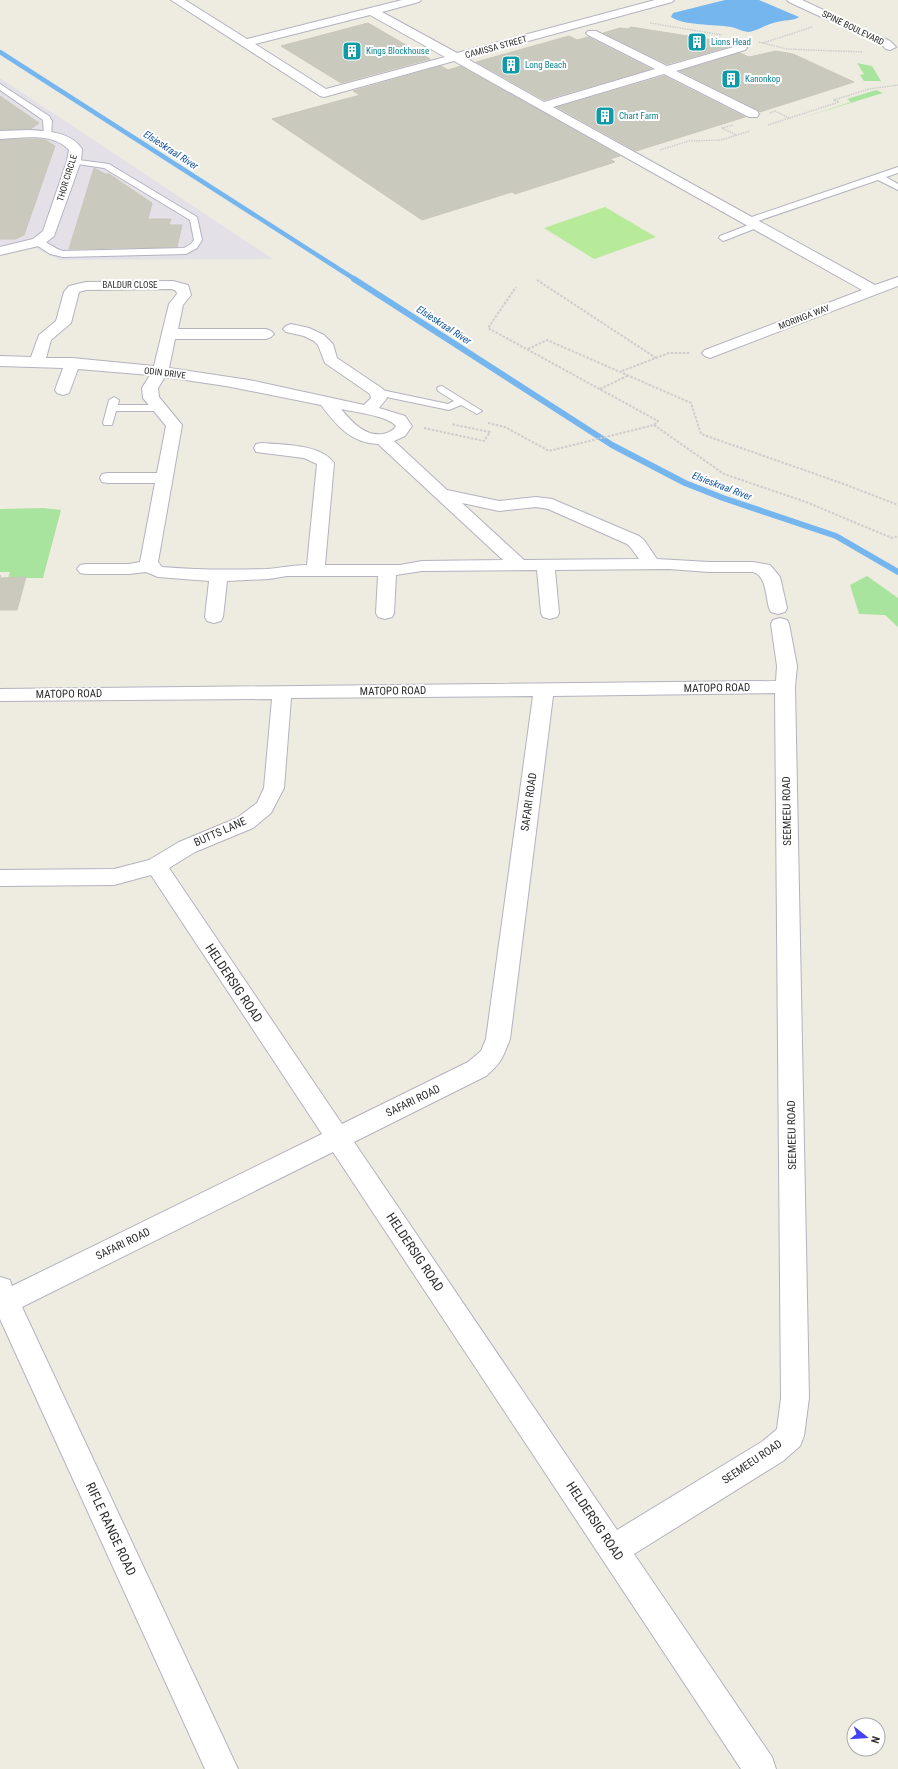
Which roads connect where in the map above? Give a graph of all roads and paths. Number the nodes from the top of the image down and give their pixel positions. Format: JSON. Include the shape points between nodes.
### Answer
{"nodes":[{"id":1,"x":177,"y":0,"type":"edge"},
{"id":2,"x":415,"y":0,"type":"edge"},
{"id":3,"x":668,"y":0,"type":"edge"},
{"id":4,"x":793,"y":0,"type":"edge"},
{"id":5,"x":808,"y":0,"type":"edge"},
{"id":6,"x":372,"y":11,"type":"junction"},
{"id":7,"x":837,"y":19,"type":"junction"},
{"id":8,"x":592,"y":33,"type":"dead end"},
{"id":9,"x":245,"y":43,"type":"junction"},
{"id":10,"x":741,"y":48,"type":"joint"},
{"id":11,"x":895,"y":48,"type":"edge"},
{"id":12,"x":455,"y":58,"type":"junction"},
{"id":13,"x":666,"y":70,"type":"junction"},
{"id":14,"x":0,"y":86,"type":"edge"},
{"id":15,"x":542,"y":106,"type":"junction"},
{"id":16,"x":769,"y":113,"type":"dead end"},
{"id":17,"x":753,"y":114,"type":"dead end"},
{"id":18,"x":790,"y":118,"type":"dead end"},
{"id":19,"x":0,"y":135,"type":"edge"},
{"id":20,"x":48,"y":136,"type":"junction"},
{"id":21,"x":74,"y":161,"type":"junction"},
{"id":22,"x":898,"y":170,"type":"edge"},
{"id":23,"x":879,"y":177,"type":"junction"},
{"id":24,"x":898,"y":187,"type":"edge"},
{"id":25,"x":753,"y":223,"type":"junction"},
{"id":26,"x":723,"y":238,"type":"dead end"},
{"id":27,"x":38,"y":242,"type":"junction"},
{"id":28,"x":0,"y":251,"type":"edge"},
{"id":29,"x":537,"y":280,"type":"dead end"},
{"id":30,"x":898,"y":281,"type":"edge"},
{"id":31,"x":516,"y":287,"type":"dead end"},
{"id":32,"x":873,"y":290,"type":"junction"},
{"id":33,"x":291,"y":330,"type":"dead end"},
{"id":34,"x":169,"y":334,"type":"junction"},
{"id":35,"x":266,"y":334,"type":"dead end"},
{"id":36,"x":528,"y":349,"type":"junction"},
{"id":37,"x":710,"y":354,"type":"joint"},
{"id":38,"x":656,"y":358,"type":"junction"},
{"id":39,"x":0,"y":361,"type":"edge"},
{"id":40,"x":37,"y":362,"type":"junction"},
{"id":41,"x":72,"y":363,"type":"junction"},
{"id":42,"x":160,"y":372,"type":"junction"},
{"id":43,"x":622,"y":372,"type":"junction"},
{"id":44,"x":629,"y":375,"type":"junction"},
{"id":45,"x":442,"y":389,"type":"dead end"},
{"id":46,"x":63,"y":390,"type":"dead end"},
{"id":47,"x":600,"y":390,"type":"junction"},
{"id":48,"x":377,"y":392,"type":"junction"},
{"id":49,"x":461,"y":401,"type":"junction"},
{"id":50,"x":327,"y":402,"type":"junction"},
{"id":51,"x":159,"y":408,"type":"junction"},
{"id":52,"x":367,"y":410,"type":"junction"},
{"id":53,"x":477,"y":411,"type":"dead end"},
{"id":54,"x":444,"y":422,"type":"dead end"},
{"id":55,"x":481,"y":422,"type":"dead end"},
{"id":56,"x":108,"y":423,"type":"dead end"},
{"id":57,"x":654,"y":425,"type":"junction"},
{"id":58,"x":417,"y":426,"type":"dead end"},
{"id":59,"x":382,"y":439,"type":"junction"},
{"id":60,"x":262,"y":448,"type":"dead end"},
{"id":61,"x":108,"y":478,"type":"dead end"},
{"id":62,"x":165,"y":478,"type":"junction"},
{"id":63,"x":442,"y":494,"type":"junction"},
{"id":64,"x":898,"y":505,"type":"edge"},
{"id":65,"x":499,"y":506,"type":"junction"},
{"id":66,"x":468,"y":519,"type":"junction"},
{"id":67,"x":898,"y":536,"type":"edge"},
{"id":68,"x":652,"y":565,"type":"junction"},
{"id":69,"x":150,"y":566,"type":"junction"},
{"id":70,"x":519,"y":566,"type":"junction"},
{"id":71,"x":545,"y":566,"type":"junction"},
{"id":72,"x":86,"y":569,"type":"dead end"},
{"id":73,"x":387,"y":570,"type":"junction"},
{"id":74,"x":315,"y":571,"type":"junction"},
{"id":75,"x":219,"y":575,"type":"junction"},
{"id":76,"x":385,"y":613,"type":"dead end"},
{"id":77,"x":550,"y":613,"type":"dead end"},
{"id":78,"x":214,"y":617,"type":"dead end"},
{"id":79,"x":785,"y":688,"type":"junction"},
{"id":80,"x":544,"y":690,"type":"junction"},
{"id":81,"x":282,"y":692,"type":"junction"},
{"id":82,"x":0,"y":695,"type":"edge"},
{"id":83,"x":156,"y":866,"type":"junction"},
{"id":84,"x":0,"y":878,"type":"edge"},
{"id":85,"x":338,"y":1138,"type":"junction"},
{"id":86,"x":2,"y":1298,"type":"edge"},
{"id":87,"x":614,"y":1549,"type":"junction"},
{"id":88,"x":222,"y":1769,"type":"edge"},
{"id":89,"x":760,"y":1769,"type":"edge"}],
"edges":[{"from":1,"to":9,"type":"street"},
{"from":2,"to":6,"type":"street"},
{"from":3,"to":12,"type":"street","name":"CAMISSA STREET"},
{"from":4,"to":7,"type":"street","name":"SPINE BOULEVARD"},
{"from":5,"to":11,"type":"street","name":"SPINE BOULEVARD"},
{"from":6,"to":9,"type":"street"},
{"from":6,"to":12,"type":"street"},
{"from":7,"to":10,"type":"path"},
{"from":7,"to":11,"type":"street","name":"SPINE BOULEVARD"},
{"from":8,"to":13,"type":"street"},
{"from":9,"to":12,"type":"street","name":"CAMISSA STREET","via":[[324,93]]},
{"from":10,"to":13,"type":"street"},
{"from":12,"to":15,"type":"street"},
{"from":13,"to":15,"type":"street"},
{"from":13,"to":17,"type":"street"},
{"from":14,"to":20,"type":"lane","via":[[46,118]]},
{"from":15,"to":25,"type":"street"},
{"from":16,"to":18,"type":"path","via":[[775,111]]},
{"from":19,"to":20,"type":"street","name":"THOR CIRCLE"},
{"from":20,"to":21,"type":"street","name":"THOR CIRCLE","via":[[63,139],[73,145],[76,149]]},
{"from":21,"to":27,"type":"street","name":"THOR CIRCLE","via":[[49,233]]},
{"from":21,"to":27,"type":"lane","via":[[106,166],[194,219],[198,240],[186,251],[63,254],[53,252]]},
{"from":22,"to":23,"type":"lane"},
{"from":23,"to":24,"type":"lane"},
{"from":23,"to":25,"type":"lane"},
{"from":25,"to":26,"type":"lane"},
{"from":25,"to":32,"type":"street"},
{"from":27,"to":28,"type":"street","name":"THOR CIRCLE"},
{"from":29,"to":38,"type":"path"},
{"from":30,"to":32,"type":"street","name":"MORINGA WAY"},
{"from":31,"to":36,"type":"path","via":[[488,328]]},
{"from":32,"to":37,"type":"street","name":"MORINGA WAY"},
{"from":33,"to":48,"type":"street","via":[[309,333],[319,338],[325,344],[330,360]]},
{"from":34,"to":35,"type":"street"},
{"from":34,"to":40,"type":"street","name":"BALDUR CLOSE","via":[[176,304],[184,295],[183,288],[173,285],[80,286],[71,292],[63,323],[44,338]]},
{"from":34,"to":42,"type":"street","name":"BALDUR CLOSE"},
{"from":36,"to":43,"type":"path","via":[[547,340]]},
{"from":36,"to":47,"type":"path"},
{"from":37,"to":38,"type":"path","via":[[669,353]]},
{"from":38,"to":43,"type":"path"},
{"from":39,"to":40,"type":"street","name":"ODIN DRIVE"},
{"from":40,"to":41,"type":"street","name":"ODIN DRIVE"},
{"from":41,"to":42,"type":"street","name":"ODIN DRIVE"},
{"from":41,"to":46,"type":"street"},
{"from":42,"to":50,"type":"street","name":"ODIN DRIVE","via":[[236,383]]},
{"from":42,"to":51,"type":"street","name":"BALDUR CLOSE","via":[[150,388],[151,398]]},
{"from":43,"to":44,"type":"path"},
{"from":44,"to":47,"type":"path"},
{"from":44,"to":64,"type":"path","via":[[691,403],[701,434]]},
{"from":45,"to":49,"type":"lane"},
{"from":47,"to":57,"type":"path","via":[[658,421]]},
{"from":48,"to":49,"type":"lane","via":[[449,407]]},
{"from":48,"to":52,"type":"street","via":[[379,398]]},
{"from":49,"to":53,"type":"lane"},
{"from":50,"to":52,"type":"street","name":"ODIN DRIVE"},
{"from":50,"to":59,"type":"street","name":"ODIN DRIVE","via":[[356,433],[364,438]]},
{"from":51,"to":56,"type":"lane","via":[[113,404]]},
{"from":51,"to":62,"type":"street","name":"BALDUR CLOSE","via":[[174,425]]},
{"from":52,"to":59,"type":"street","name":"ODIN DRIVE","via":[[394,416],[404,426],[401,432]]},
{"from":54,"to":58,"type":"path","via":[[490,432],[484,441]]},
{"from":55,"to":57,"type":"path","via":[[505,427],[549,451]]},
{"from":57,"to":67,"type":"path","via":[[724,474],[806,502],[892,538]]},
{"from":59,"to":63,"type":"street"},
{"from":60,"to":74,"type":"street","via":[[316,455],[326,463]]},
{"from":61,"to":62,"type":"street"},
{"from":62,"to":69,"type":"street","via":[[149,559]]},
{"from":63,"to":65,"type":"street"},
{"from":63,"to":66,"type":"street"},
{"from":65,"to":66,"type":"street"},
{"from":65,"to":68,"type":"street","via":[[536,502],[558,506],[633,540]]},
{"from":66,"to":70,"type":"street"},
{"from":68,"to":71,"type":"street","name":"SEEMEEU ROAD"},
{"from":68,"to":79,"type":"street","name":"SEEMEEU ROAD","via":[[753,567],[764,570],[771,577],[779,616],[787,666]]},
{"from":69,"to":72,"type":"street","via":[[130,569]]},
{"from":69,"to":75,"type":"street","name":"SEEMEEU ROAD","via":[[164,574]]},
{"from":70,"to":71,"type":"street","name":"SEEMEEU ROAD"},
{"from":70,"to":73,"type":"street","name":"SEEMEEU ROAD","via":[[422,566]]},
{"from":71,"to":77,"type":"street"},
{"from":73,"to":74,"type":"street","name":"SEEMEEU ROAD"},
{"from":73,"to":76,"type":"street"},
{"from":74,"to":75,"type":"street","name":"SEEMEEU ROAD"},
{"from":75,"to":78,"type":"street"},
{"from":79,"to":80,"type":"street","name":"MATOPO ROAD"},
{"from":79,"to":87,"type":"street","name":"SEEMEEU ROAD","via":[[795,1398],[790,1436],[773,1451]]},
{"from":80,"to":81,"type":"street","name":"MATOPO ROAD"},
{"from":80,"to":85,"type":"street","name":"SAFARI ROAD","via":[[498,1039],[491,1057],[477,1070]]},
{"from":81,"to":82,"type":"street","name":"MATOPO ROAD"},
{"from":81,"to":83,"type":"street","name":"BUTTS LANE","via":[[274,788],[264,808],[245,823],[187,847]]},
{"from":83,"to":84,"type":"street","via":[[114,877]]},
{"from":83,"to":85,"type":"street","name":"HELDERSIG ROAD"},
{"from":85,"to":86,"type":"street","name":"SAFARI ROAD"},
{"from":85,"to":87,"type":"street","name":"HELDERSIG ROAD"},
{"from":86,"to":88,"type":"street","name":"RIFLE RANGE ROAD"},
{"from":87,"to":89,"type":"street","name":"HELDERSIG ROAD"}]}
